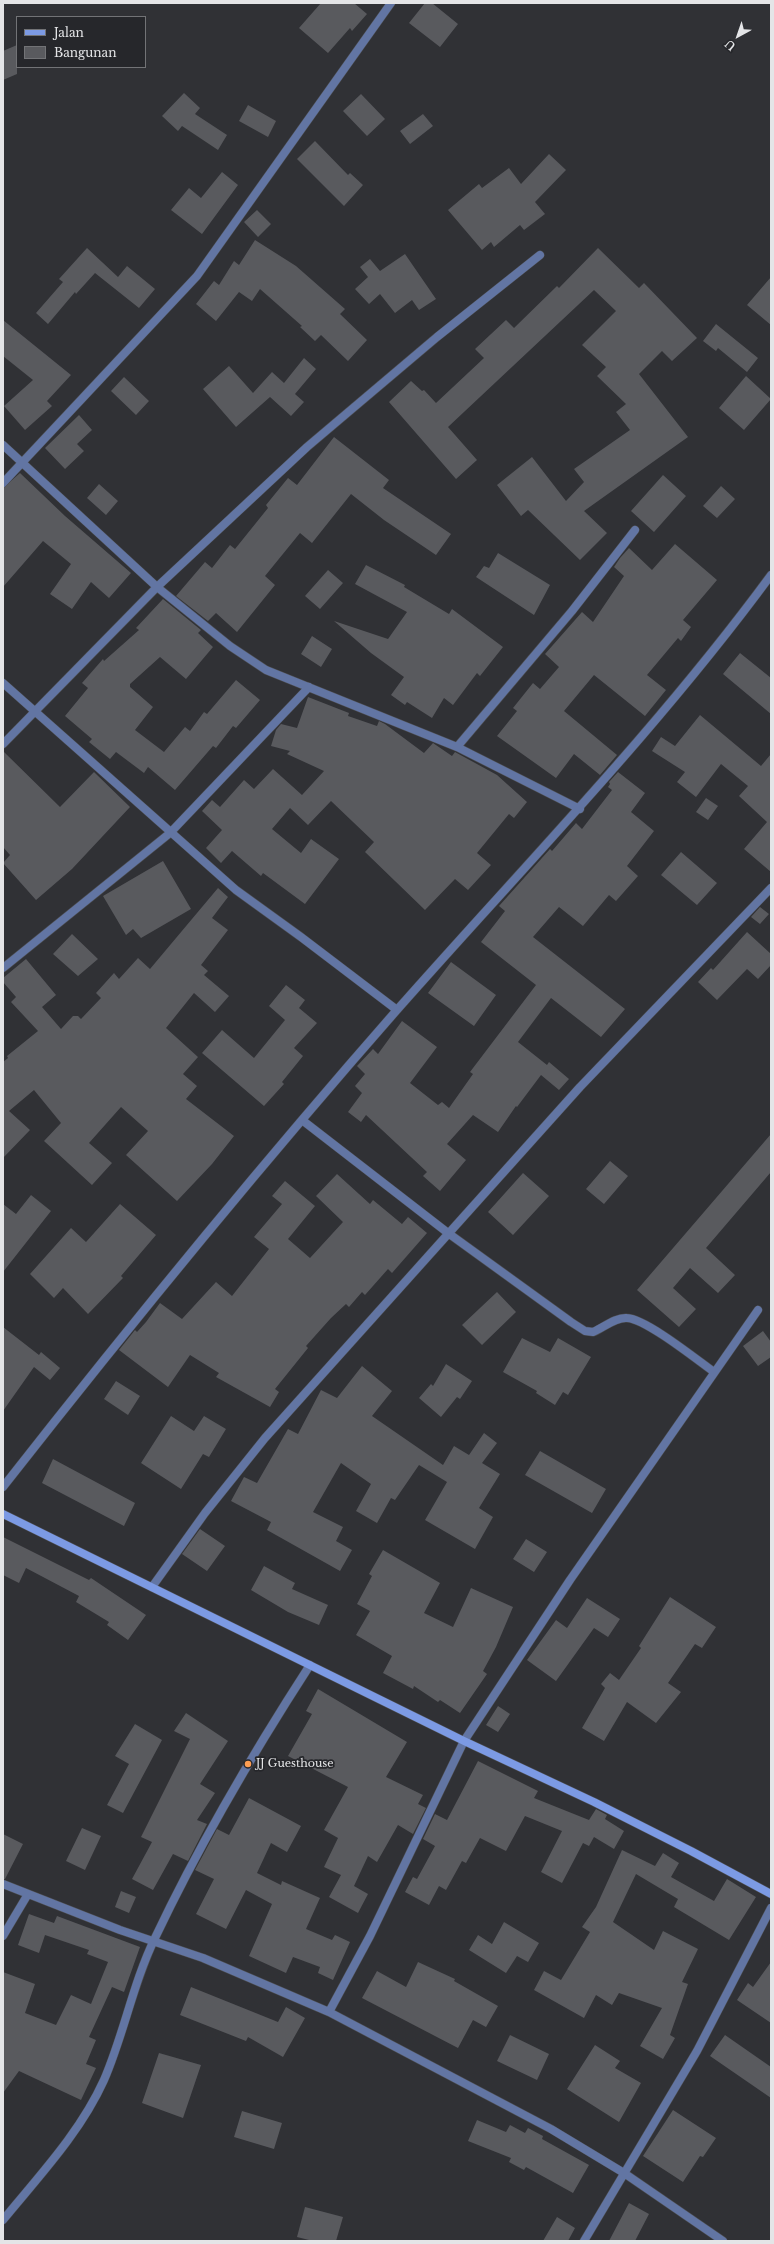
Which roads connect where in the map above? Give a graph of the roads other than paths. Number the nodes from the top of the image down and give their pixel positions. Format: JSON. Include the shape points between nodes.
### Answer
{"nodes":[{"id":1,"x":391,"y":3,"type":"edge"},
{"id":2,"x":540,"y":255,"type":"dead end"},
{"id":3,"x":3,"y":445,"type":"edge"},
{"id":4,"x":22,"y":462,"type":"junction"},
{"id":5,"x":3,"y":483,"type":"edge"},
{"id":6,"x":635,"y":530,"type":"dead end"},
{"id":7,"x":771,"y":575,"type":"edge"},
{"id":8,"x":157,"y":587,"type":"junction"},
{"id":9,"x":3,"y":683,"type":"edge"},
{"id":10,"x":309,"y":687,"type":"junction"},
{"id":11,"x":36,"y":713,"type":"junction"},
{"id":12,"x":3,"y":744,"type":"edge"},
{"id":13,"x":457,"y":747,"type":"junction"},
{"id":14,"x":580,"y":809,"type":"junction"},
{"id":15,"x":170,"y":833,"type":"junction"},
{"id":16,"x":771,"y":888,"type":"edge"},
{"id":17,"x":3,"y":968,"type":"edge"},
{"id":18,"x":397,"y":1010,"type":"junction"},
{"id":19,"x":302,"y":1120,"type":"junction"},
{"id":20,"x":448,"y":1233,"type":"junction"},
{"id":21,"x":758,"y":1310,"type":"dead end"},
{"id":22,"x":714,"y":1372,"type":"junction"},
{"id":23,"x":3,"y":1487,"type":"edge"},
{"id":24,"x":3,"y":1514,"type":"edge"},
{"id":25,"x":152,"y":1588,"type":"junction"},
{"id":26,"x":310,"y":1664,"type":"junction"},
{"id":27,"x":464,"y":1741,"type":"junction"},
{"id":28,"x":3,"y":1884,"type":"edge"},
{"id":29,"x":28,"y":1894,"type":"junction"},
{"id":30,"x":771,"y":1894,"type":"edge"},
{"id":31,"x":771,"y":1908,"type":"edge"},
{"id":32,"x":3,"y":1936,"type":"edge"},
{"id":33,"x":154,"y":1940,"type":"junction"},
{"id":34,"x":329,"y":2012,"type":"junction"},
{"id":35,"x":624,"y":2173,"type":"junction"},
{"id":36,"x":3,"y":2220,"type":"edge"},
{"id":37,"x":584,"y":2241,"type":"edge"},
{"id":38,"x":724,"y":2241,"type":"edge"}],
"edges":[{"from":1,"to":4,"type":"street","via":[[197,276]]},
{"from":2,"to":8,"type":"street","via":[[437,337],[307,447]]},
{"from":3,"to":4,"type":"street"},
{"from":4,"to":5,"type":"street"},
{"from":4,"to":8,"type":"street"},
{"from":6,"to":13,"type":"street","via":[[572,611]]},
{"from":7,"to":14,"type":"street","via":[[674,701]]},
{"from":8,"to":10,"type":"street","via":[[247,658],[266,670]]},
{"from":8,"to":11,"type":"street"},
{"from":9,"to":11,"type":"street"},
{"from":10,"to":13,"type":"street"},
{"from":10,"to":15,"type":"street"},
{"from":11,"to":12,"type":"street"},
{"from":11,"to":15,"type":"street"},
{"from":13,"to":14,"type":"street"},
{"from":14,"to":18,"type":"street"},
{"from":15,"to":17,"type":"street"},
{"from":15,"to":18,"type":"street","via":[[236,890]]},
{"from":16,"to":20,"type":"street","via":[[580,1087]]},
{"from":18,"to":19,"type":"street"},
{"from":19,"to":20,"type":"street"},
{"from":19,"to":23,"type":"street","via":[[117,1342]]},
{"from":20,"to":22,"type":"street","via":[[585,1331],[593,1332],[612,1321],[626,1317],[641,1321]]},
{"from":20,"to":25,"type":"street","via":[[265,1438],[205,1513]]},
{"from":21,"to":22,"type":"street"},
{"from":22,"to":27,"type":"street","via":[[570,1580]]},
{"from":24,"to":25,"type":"street"},
{"from":25,"to":26,"type":"street"},
{"from":26,"to":27,"type":"street"},
{"from":26,"to":33,"type":"street","via":[[223,1805]]},
{"from":27,"to":30,"type":"street","via":[[594,1802]]},
{"from":27,"to":34,"type":"street","via":[[370,1936]]},
{"from":28,"to":29,"type":"street"},
{"from":29,"to":32,"type":"street"},
{"from":29,"to":33,"type":"street"},
{"from":31,"to":35,"type":"street","via":[[697,2051]]},
{"from":33,"to":34,"type":"street","via":[[252,1978]]},
{"from":33,"to":36,"type":"street","via":[[104,2079],[90,2107],[73,2133]]},
{"from":34,"to":35,"type":"street","via":[[551,2129]]},
{"from":35,"to":37,"type":"street"},
{"from":35,"to":38,"type":"street"}]}
